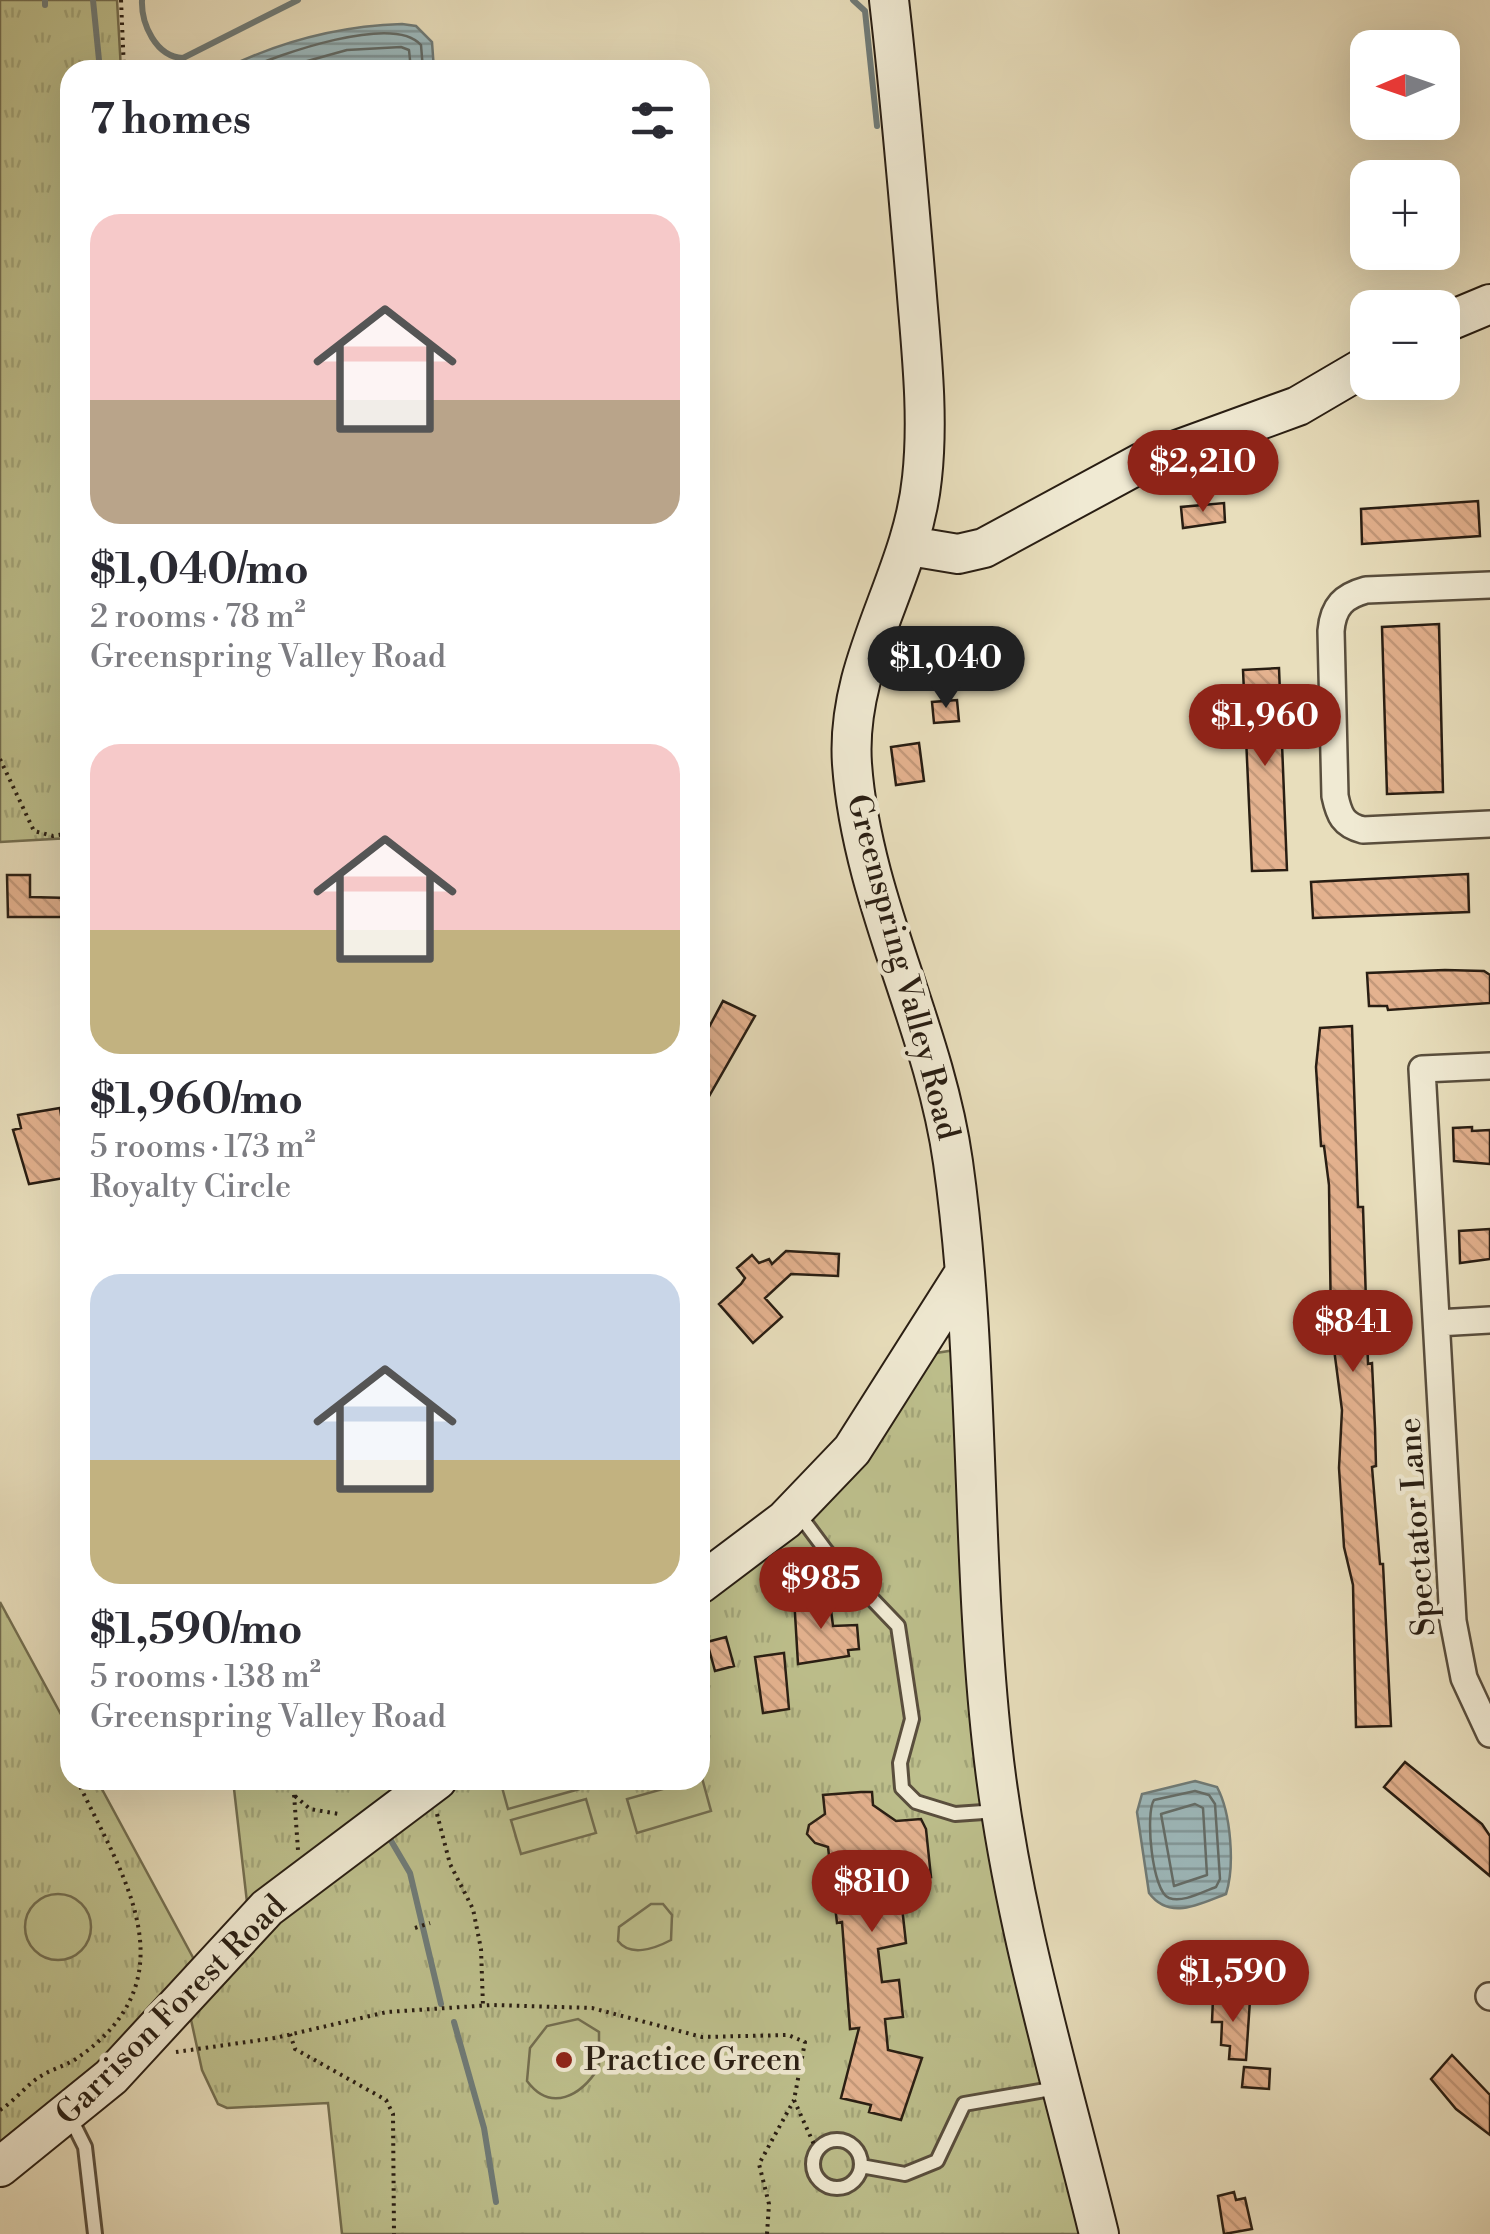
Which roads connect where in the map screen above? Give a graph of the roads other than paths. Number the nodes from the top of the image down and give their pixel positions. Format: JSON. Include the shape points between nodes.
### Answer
{"nodes":[{"id":1,"x":889,"y":0,"type":"edge"},
{"id":2,"x":1490,"y":304,"type":"edge"},
{"id":3,"x":1460,"y":316,"type":"edge"},
{"id":4,"x":1350,"y":376,"type":"edge"},
{"id":5,"x":910,"y":546,"type":"junction"},
{"id":6,"x":1490,"y":585,"type":"edge"},
{"id":7,"x":1490,"y":824,"type":"edge"},
{"id":8,"x":1490,"y":1066,"type":"edge"},
{"id":9,"x":963,"y":1275,"type":"junction"},
{"id":10,"x":1490,"y":1320,"type":"edge"},
{"id":11,"x":1437,"y":1323,"type":"junction"},
{"id":12,"x":796,"y":1509,"type":"junction"},
{"id":13,"x":710,"y":1576,"type":"edge"},
{"id":14,"x":1490,"y":1669,"type":"edge"},
{"id":15,"x":1464,"y":1678,"type":"junction"},
{"id":16,"x":1490,"y":1734,"type":"edge"},
{"id":17,"x":437,"y":1796,"type":"edge"},
{"id":18,"x":1000,"y":1811,"type":"junction"},
{"id":19,"x":1060,"y":2088,"type":"junction"},
{"id":20,"x":69,"y":2115,"type":"junction"},
{"id":21,"x":862,"y":2166,"type":"junction"},
{"id":22,"x":0,"y":2167,"type":"edge"},
{"id":23,"x":95,"y":2234,"type":"edge"},
{"id":24,"x":1099,"y":2234,"type":"edge"}],
"edges":[{"from":1,"to":5,"type":"main road","name":"Greenspring Valley Road","via":[[923,392],[923,474]]},
{"from":2,"to":3,"type":"main road"},
{"from":4,"to":5,"type":"main road","via":[[1298,406],[1140,463],[984,548],[958,554]]},
{"from":5,"to":9,"type":"main road","name":"Greenspring Valley Road","via":[[857,690],[852,763],[869,862],[940,1089]]},
{"from":6,"to":7,"type":"street","via":[[1348,595],[1330,630],[1340,816],[1363,830]]},
{"from":8,"to":11,"type":"street","name":"Spectator Lane","via":[[1422,1069]]},
{"from":9,"to":12,"type":"main road","via":[[852,1450]]},
{"from":9,"to":18,"type":"main road","name":"Greenspring Valley Road"},
{"from":10,"to":11,"type":"street"},
{"from":11,"to":15,"type":"street","name":"Spectator Lane","via":[[1453,1621]]},
{"from":12,"to":13,"type":"main road"},
{"from":12,"to":18,"type":"lane","via":[[898,1626],[912,1719],[900,1763],[902,1788],[916,1802],[955,1814]]},
{"from":14,"to":15,"type":"street"},
{"from":15,"to":16,"type":"street","name":"Spectator Lane"},
{"from":17,"to":20,"type":"main road","name":"Garrison Forest Road","via":[[309,1876],[233,1939],[122,2066]]},
{"from":18,"to":19,"type":"main road","name":"Greenspring Valley Road"},
{"from":19,"to":21,"type":"lane","via":[[964,2104],[937,2160],[906,2174]]},
{"from":19,"to":24,"type":"main road","name":"Greenspring Valley Road"},
{"from":20,"to":22,"type":"main road","name":"Garrison Forest Road"},
{"from":20,"to":23,"type":"lane","via":[[85,2147]]},
{"from":21,"to":21,"type":"lane","via":[[858,2151],[845,2141],[829,2141],[817,2151],[815,2174],[826,2186],[848,2186]]}]}
